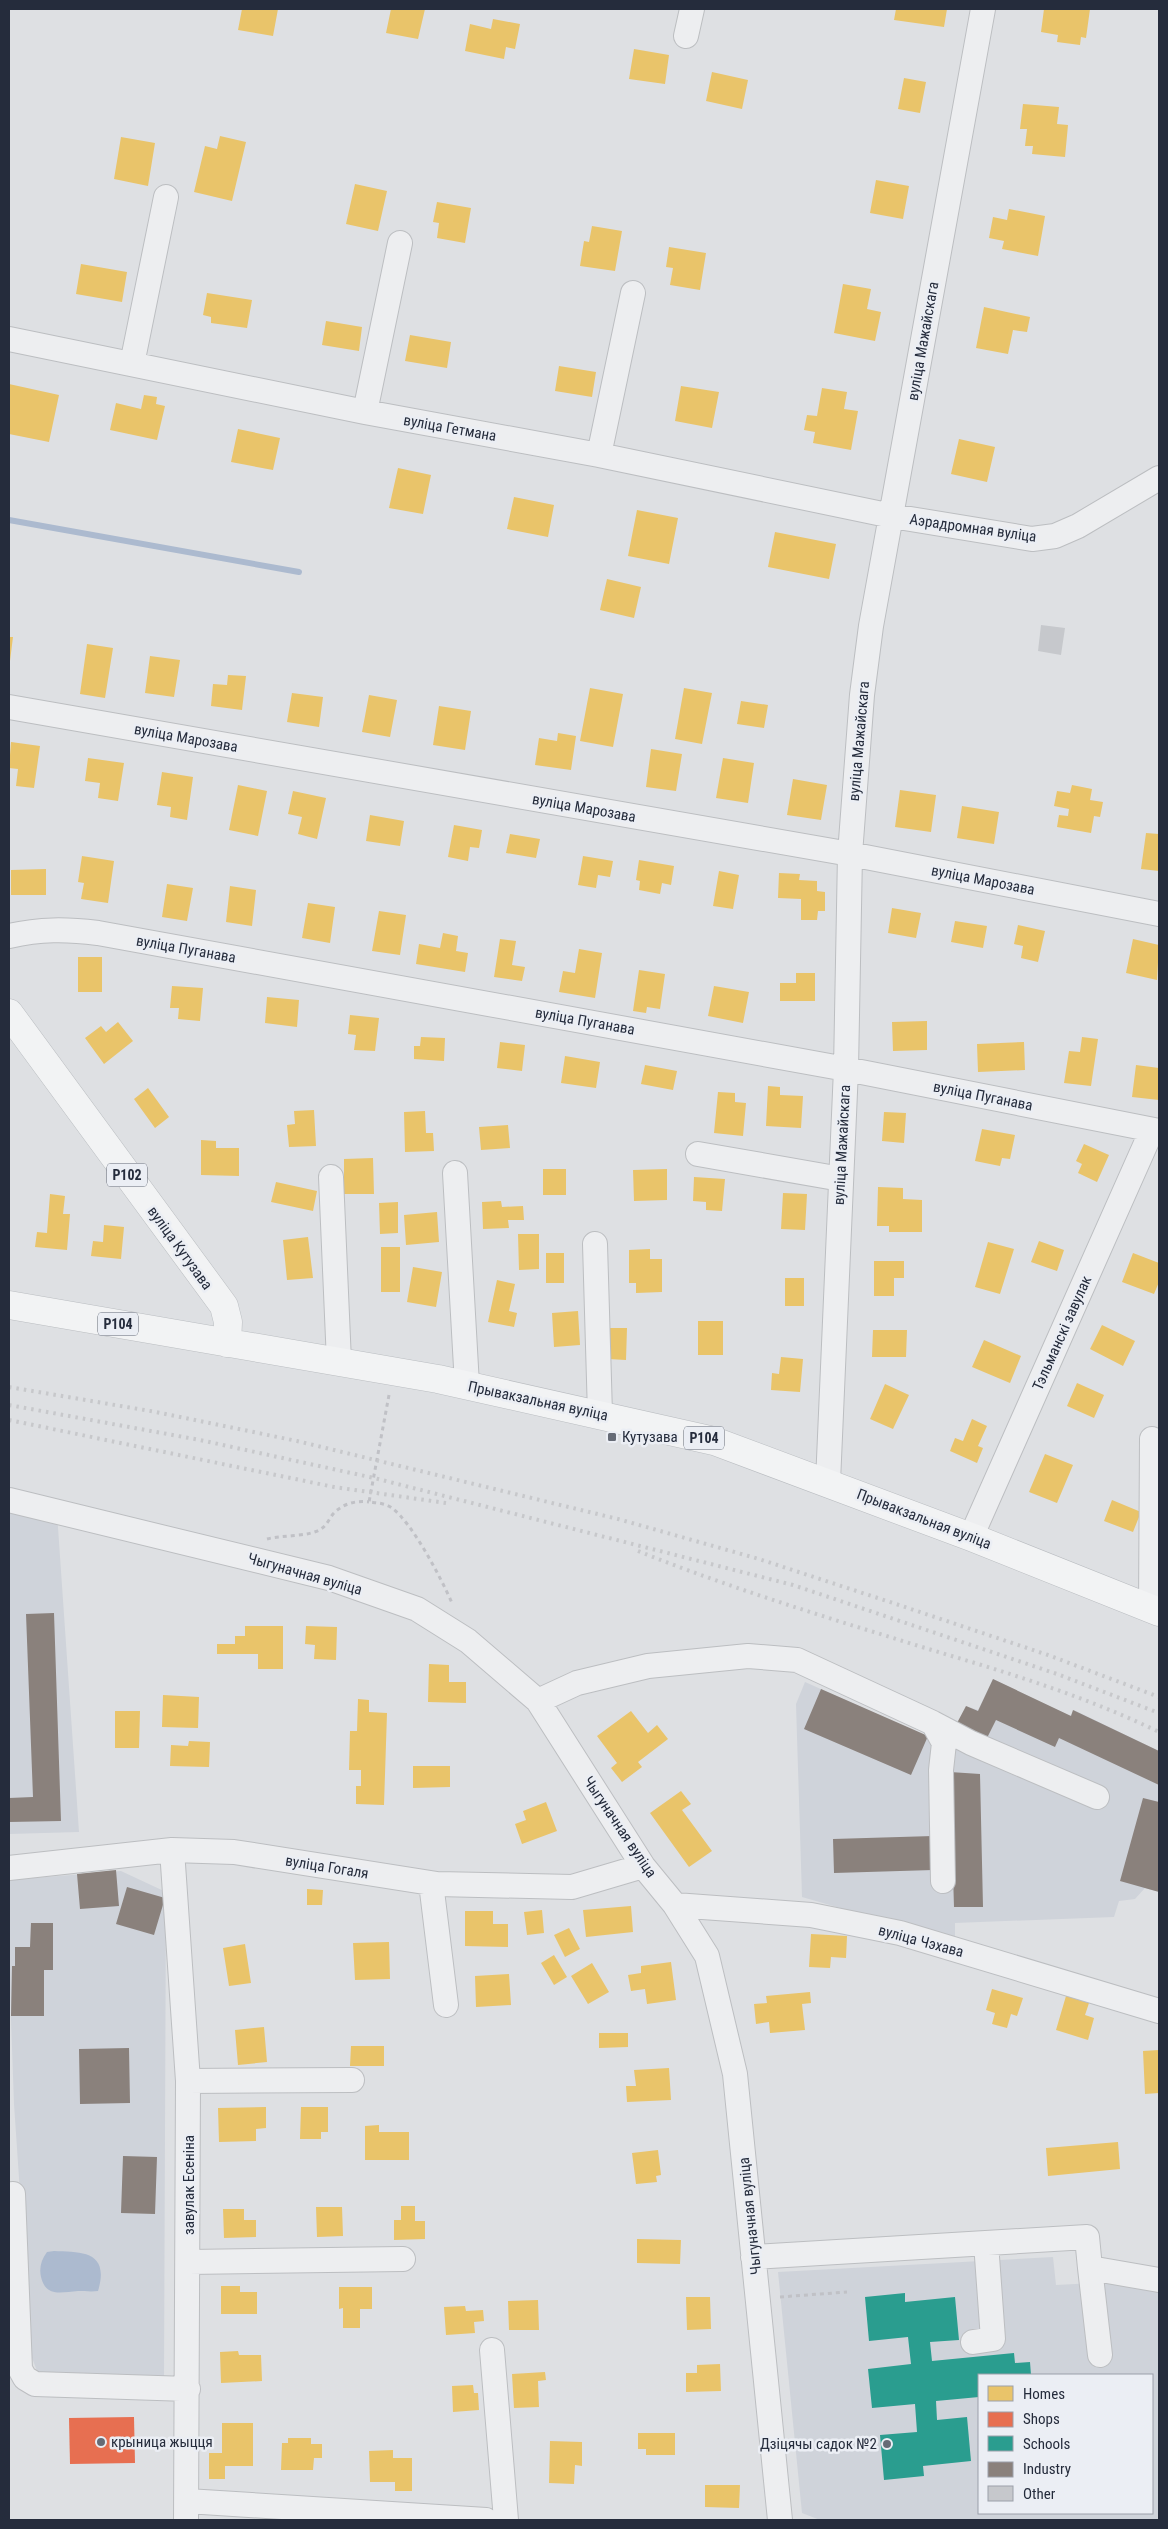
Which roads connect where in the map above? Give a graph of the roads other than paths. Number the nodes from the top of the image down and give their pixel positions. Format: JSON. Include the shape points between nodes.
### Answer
{"nodes":[{"id":1,"x":692,"y":9,"type":"edge"},
{"id":2,"x":983,"y":9,"type":"edge"},
{"id":3,"x":686,"y":36,"type":"dead end"},
{"id":4,"x":166,"y":197,"type":"dead end"},
{"id":5,"x":400,"y":243,"type":"dead end"},
{"id":6,"x":633,"y":292,"type":"dead end"},
{"id":7,"x":9,"y":338,"type":"edge"},
{"id":8,"x":132,"y":364,"type":"junction"},
{"id":9,"x":365,"y":412,"type":"junction"},
{"id":10,"x":599,"y":455,"type":"junction"},
{"id":11,"x":1159,"y":478,"type":"edge"},
{"id":12,"x":892,"y":516,"type":"junction"},
{"id":13,"x":9,"y":707,"type":"edge"},
{"id":14,"x":850,"y":854,"type":"junction"},
{"id":15,"x":1159,"y":914,"type":"edge"},
{"id":16,"x":9,"y":936,"type":"edge"},
{"id":17,"x":9,"y":1013,"type":"edge"},
{"id":18,"x":846,"y":1069,"type":"junction"},
{"id":19,"x":1156,"y":1130,"type":"edge"},
{"id":20,"x":698,"y":1154,"type":"dead end"},
{"id":21,"x":455,"y":1173,"type":"dead end"},
{"id":22,"x":331,"y":1177,"type":"dead end"},
{"id":23,"x":841,"y":1179,"type":"junction"},
{"id":24,"x":595,"y":1244,"type":"dead end"},
{"id":25,"x":9,"y":1305,"type":"edge"},
{"id":26,"x":227,"y":1343,"type":"junction"},
{"id":27,"x":339,"y":1362,"type":"junction"},
{"id":28,"x":467,"y":1385,"type":"junction"},
{"id":29,"x":600,"y":1414,"type":"junction"},
{"id":30,"x":1152,"y":1439,"type":"dead end"},
{"id":31,"x":828,"y":1482,"type":"junction"},
{"id":32,"x":9,"y":1500,"type":"edge"},
{"id":33,"x":971,"y":1537,"type":"junction"},
{"id":34,"x":1155,"y":1611,"type":"edge"},
{"id":35,"x":538,"y":1701,"type":"junction"},
{"id":36,"x":933,"y":1723,"type":"junction"},
{"id":37,"x":1097,"y":1797,"type":"dead end"},
{"id":38,"x":172,"y":1850,"type":"junction"},
{"id":39,"x":643,"y":1866,"type":"junction"},
{"id":40,"x":9,"y":1868,"type":"edge"},
{"id":41,"x":943,"y":1881,"type":"dead end"},
{"id":42,"x":431,"y":1883,"type":"junction"},
{"id":43,"x":675,"y":1905,"type":"junction"},
{"id":44,"x":446,"y":2005,"type":"dead end"},
{"id":45,"x":1159,"y":2011,"type":"edge"},
{"id":46,"x":188,"y":2080,"type":"junction"},
{"id":47,"x":352,"y":2080,"type":"dead end"},
{"id":48,"x":13,"y":2194,"type":"dead end"},
{"id":49,"x":986,"y":2243,"type":"junction"},
{"id":50,"x":754,"y":2257,"type":"junction"},
{"id":51,"x":403,"y":2259,"type":"dead end"},
{"id":52,"x":189,"y":2262,"type":"junction"},
{"id":53,"x":1090,"y":2268,"type":"junction"},
{"id":54,"x":1159,"y":2280,"type":"edge"},
{"id":55,"x":973,"y":2342,"type":"dead end"},
{"id":56,"x":492,"y":2350,"type":"dead end"},
{"id":57,"x":1100,"y":2355,"type":"dead end"},
{"id":58,"x":188,"y":2389,"type":"junction"},
{"id":59,"x":187,"y":2511,"type":"edge"},
{"id":60,"x":486,"y":2520,"type":"edge"},
{"id":61,"x":506,"y":2520,"type":"edge"},
{"id":62,"x":780,"y":2520,"type":"edge"}],
"edges":[{"from":1,"to":3,"type":"street"},
{"from":2,"to":12,"type":"street","name":"вуліца Мажайскага"},
{"from":4,"to":8,"type":"street"},
{"from":5,"to":9,"type":"street"},
{"from":6,"to":10,"type":"street"},
{"from":7,"to":8,"type":"street","name":"вуліца Гетмана"},
{"from":8,"to":9,"type":"street","name":"вуліца Гетмана"},
{"from":9,"to":10,"type":"street","name":"вуліца Гетмана"},
{"from":10,"to":12,"type":"street","name":"вуліца Гетмана"},
{"from":11,"to":12,"type":"street","name":"Аэрадромная вуліца","via":[[1055,536],[1032,538]]},
{"from":12,"to":14,"type":"street","name":"вуліца Мажайскага","via":[[862,695]]},
{"from":13,"to":14,"type":"street","name":"вуліца Марозава"},
{"from":14,"to":15,"type":"street","name":"вуліца Марозава"},
{"from":14,"to":18,"type":"street","name":"вуліца Мажайскага"},
{"from":16,"to":18,"type":"street","name":"вуліца Пуганава","via":[[62,929],[98,933]]},
{"from":17,"to":26,"type":"main road","name":"вуліца Кутузава","number":"Р102","via":[[224,1306],[228,1322]]},
{"from":18,"to":19,"type":"street","name":"вуліца Пуганава"},
{"from":18,"to":23,"type":"street","name":"вуліца Мажайскага"},
{"from":19,"to":33,"type":"street","name":"Тэльманскі завулак"},
{"from":20,"to":23,"type":"street"},
{"from":21,"to":28,"type":"street"},
{"from":22,"to":27,"type":"street"},
{"from":23,"to":31,"type":"street","name":"вуліца Мажайскага"},
{"from":24,"to":29,"type":"street"},
{"from":25,"to":26,"type":"main road","name":"Прывакзальная вуліца","number":"Р104"},
{"from":26,"to":27,"type":"main road","name":"Прывакзальная вуліца","number":"Р104"},
{"from":27,"to":28,"type":"main road","name":"Прывакзальная вуліца","number":"Р104"},
{"from":28,"to":29,"type":"main road","name":"Прывакзальная вуліца","number":"Р104"},
{"from":29,"to":31,"type":"main road","name":"Прывакзальная вуліца","number":"Р104","via":[[714,1441]]},
{"from":30,"to":34,"type":"street"},
{"from":31,"to":33,"type":"main road","name":"Прывакзальная вуліца","number":"Р104"},
{"from":32,"to":35,"type":"street","name":"Чыгуначная вуліца","via":[[329,1578],[417,1609],[468,1641]]},
{"from":33,"to":34,"type":"main road","name":"Прывакзальная вуліца","number":"Р104"},
{"from":35,"to":36,"type":"street","via":[[577,1683],[648,1666],[748,1656],[797,1660]]},
{"from":35,"to":39,"type":"street","name":"Чыгуначная вуліца"},
{"from":36,"to":37,"type":"street","via":[[970,1743]]},
{"from":36,"to":41,"type":"street","via":[[944,1743],[941,1770]]},
{"from":38,"to":40,"type":"street","name":"вуліца Гогаля"},
{"from":38,"to":42,"type":"street","name":"вуліца Гогаля","via":[[234,1852]]},
{"from":38,"to":46,"type":"street","name":"завулак Есеніна"},
{"from":39,"to":42,"type":"street","name":"вуліца Гогаля","via":[[572,1887]]},
{"from":39,"to":43,"type":"street","name":"Чыгуначная вуліца"},
{"from":42,"to":44,"type":"street"},
{"from":43,"to":45,"type":"street","name":"вуліца Чэхава","via":[[811,1915],[900,1933]]},
{"from":43,"to":50,"type":"street","name":"Чыгуначная вуліца","via":[[707,1956],[735,2074]]},
{"from":46,"to":47,"type":"street"},
{"from":46,"to":52,"type":"street","name":"завулак Есеніна"},
{"from":48,"to":58,"type":"street","via":[[20,2369],[25,2378],[35,2384]]},
{"from":49,"to":50,"type":"street"},
{"from":49,"to":53,"type":"street","via":[[1087,2237]]},
{"from":49,"to":55,"type":"street","via":[[993,2339]]},
{"from":50,"to":62,"type":"street","name":"Чыгуначная вуліца"},
{"from":51,"to":52,"type":"street"},
{"from":52,"to":58,"type":"street","name":"завулак Есеніна"},
{"from":53,"to":54,"type":"street"},
{"from":53,"to":57,"type":"street"},
{"from":56,"to":61,"type":"street"},
{"from":58,"to":59,"type":"street","name":"завулак Есеніна"},
{"from":59,"to":60,"type":"street"}]}
